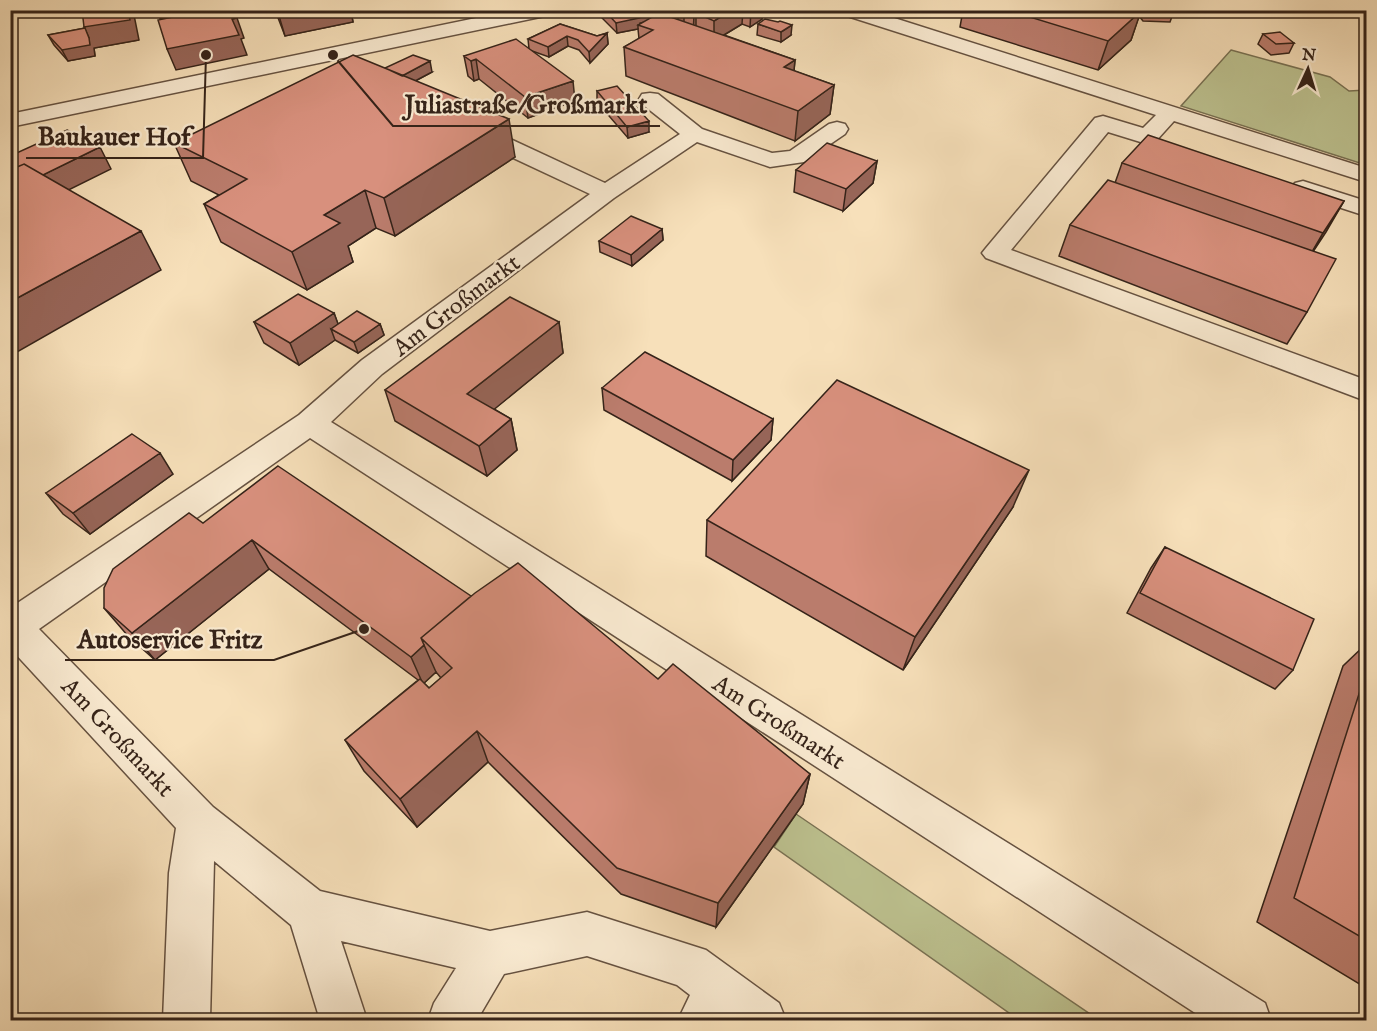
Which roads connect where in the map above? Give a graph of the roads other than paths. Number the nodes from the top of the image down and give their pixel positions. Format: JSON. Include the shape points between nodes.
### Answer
{"nodes":[{"id":1,"x":545,"y":10,"type":"edge"},
{"id":2,"x":848,"y":10,"type":"edge"},
{"id":3,"x":650,"y":99,"type":"dead end"},
{"id":4,"x":1170,"y":113,"type":"junction"},
{"id":5,"x":10,"y":121,"type":"edge"},
{"id":6,"x":456,"y":123,"type":"edge"},
{"id":7,"x":837,"y":129,"type":"dead end"},
{"id":8,"x":694,"y":134,"type":"junction"},
{"id":9,"x":1366,"y":176,"type":"edge"},
{"id":10,"x":1279,"y":180,"type":"edge"},
{"id":11,"x":606,"y":193,"type":"junction"},
{"id":12,"x":1366,"y":210,"type":"edge"},
{"id":13,"x":1366,"y":391,"type":"edge"},
{"id":14,"x":310,"y":423,"type":"junction"},
{"id":15,"x":12,"y":625,"type":"edge"},
{"id":16,"x":198,"y":821,"type":"junction"},
{"id":17,"x":309,"y":911,"type":"junction"},
{"id":18,"x":490,"y":954,"type":"junction"},
{"id":19,"x":704,"y":992,"type":"edge"},
{"id":20,"x":186,"y":1020,"type":"edge"},
{"id":21,"x":343,"y":1020,"type":"edge"},
{"id":22,"x":451,"y":1020,"type":"edge"},
{"id":23,"x":762,"y":1020,"type":"edge"},
{"id":24,"x":1248,"y":1020,"type":"edge"}],
"edges":[{"from":1,"to":5,"type":"street"},
{"from":2,"to":4,"type":"street"},
{"from":3,"to":8,"type":"street"},
{"from":4,"to":9,"type":"street"},
{"from":4,"to":13,"type":"street","via":[[1158,140],[1104,123],[995,253]]},
{"from":6,"to":11,"type":"street"},
{"from":7,"to":8,"type":"street","via":[[796,158],[770,160]]},
{"from":8,"to":11,"type":"street","name":"Am Großmarkt"},
{"from":10,"to":12,"type":"street"},
{"from":11,"to":14,"type":"street","name":"Am Großmarkt","via":[[372,367]]},
{"from":14,"to":15,"type":"street","name":"Am Großmarkt"},
{"from":14,"to":24,"type":"street","name":"Am Großmarkt"},
{"from":15,"to":16,"type":"street","name":"Am Großmarkt"},
{"from":16,"to":17,"type":"street","name":"Am Großmarkt"},
{"from":16,"to":20,"type":"street","via":[[190,873]]},
{"from":17,"to":18,"type":"street","name":"Am Großmarkt"},
{"from":17,"to":21,"type":"street"},
{"from":18,"to":19,"type":"street","name":"Am Großmarkt","via":[[587,934]]},
{"from":18,"to":22,"type":"street"},
{"from":19,"to":23,"type":"street","name":"Am Großmarkt"}]}
